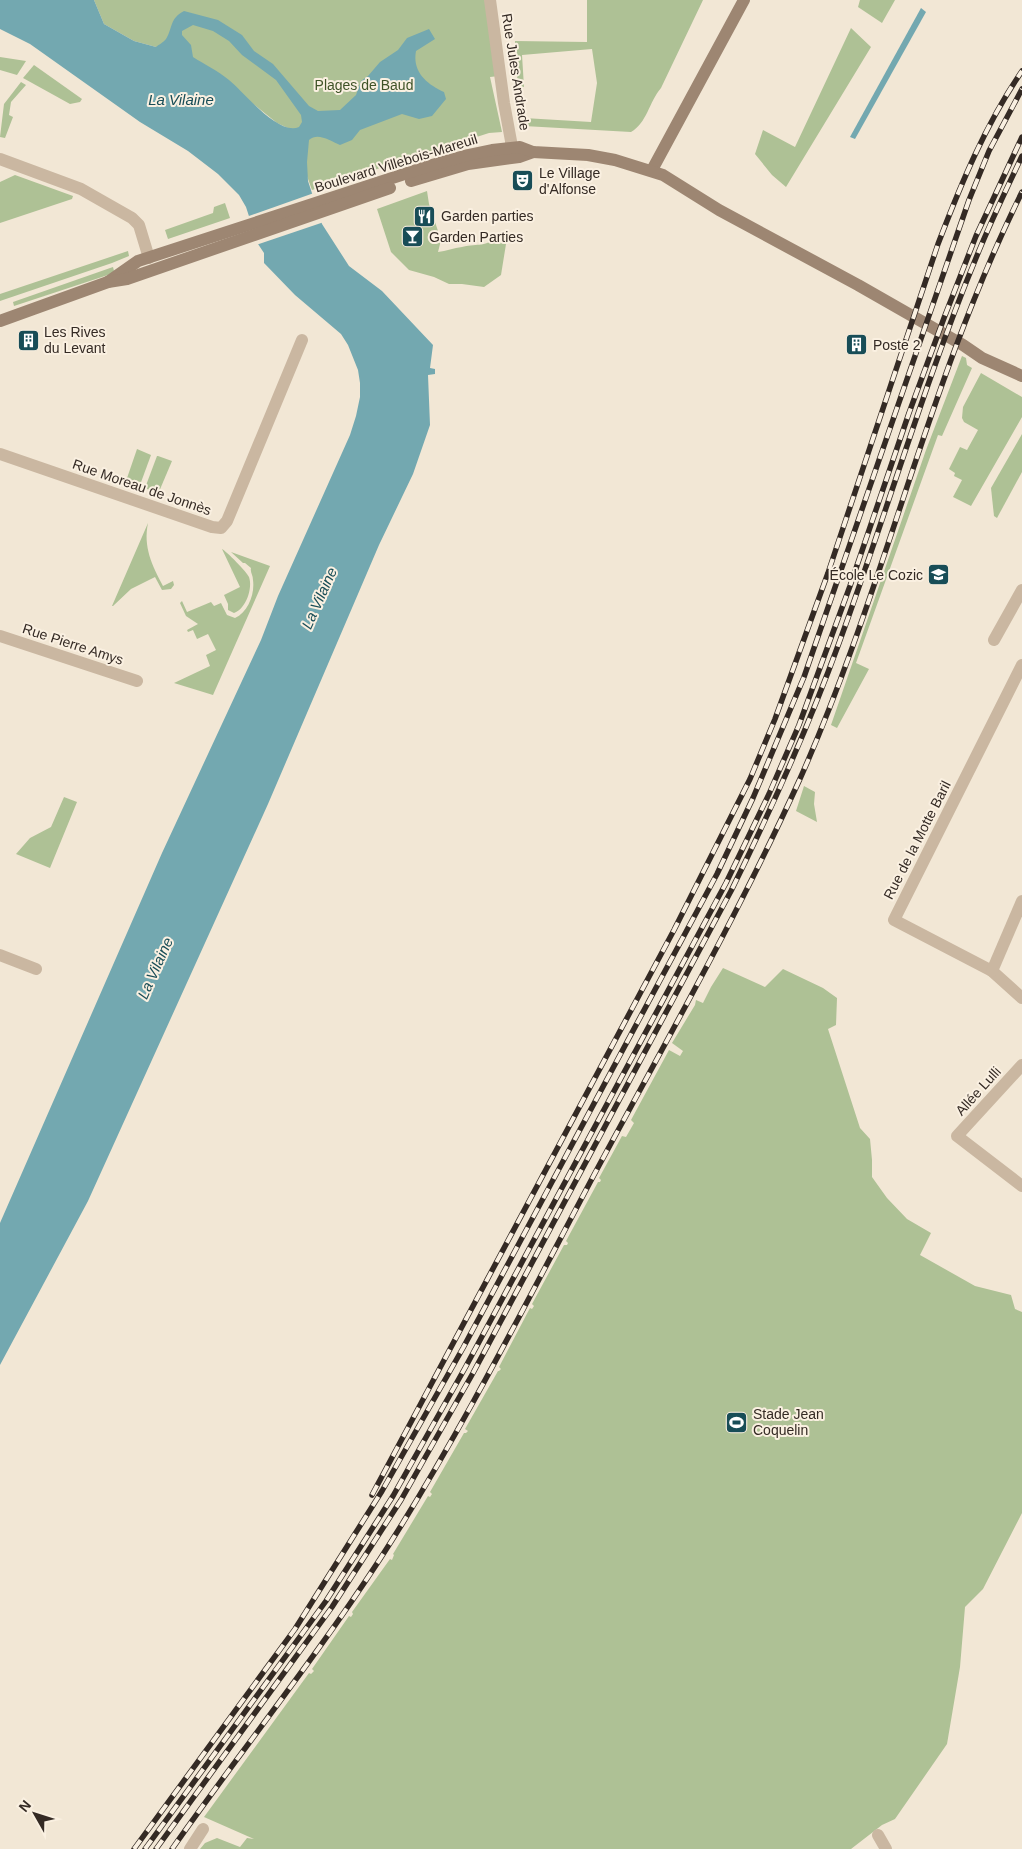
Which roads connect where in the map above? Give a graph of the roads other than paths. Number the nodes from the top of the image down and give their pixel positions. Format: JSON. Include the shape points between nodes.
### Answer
{"nodes":[{"id":1,"x":490,"y":0,"type":"edge"},
{"id":2,"x":744,"y":0,"type":"edge"},
{"id":3,"x":511,"y":148,"type":"junction"},
{"id":4,"x":533,"y":152,"type":"junction"},
{"id":5,"x":0,"y":159,"type":"edge"},
{"id":6,"x":652,"y":170,"type":"junction"},
{"id":7,"x":319,"y":207,"type":"junction"},
{"id":8,"x":245,"y":232,"type":"junction"},
{"id":9,"x":149,"y":258,"type":"junction"},
{"id":10,"x":108,"y":282,"type":"junction"},
{"id":11,"x":0,"y":312,"type":"edge"},
{"id":12,"x":19,"y":313,"type":"junction"},
{"id":13,"x":0,"y":321,"type":"edge"},
{"id":14,"x":302,"y":340,"type":"dead end"},
{"id":15,"x":1022,"y":376,"type":"edge"},
{"id":16,"x":0,"y":454,"type":"edge"},
{"id":17,"x":1022,"y":590,"type":"edge"},
{"id":18,"x":0,"y":636,"type":"edge"},
{"id":19,"x":994,"y":640,"type":"dead end"},
{"id":20,"x":1022,"y":665,"type":"edge"},
{"id":21,"x":137,"y":680,"type":"dead end"},
{"id":22,"x":1022,"y":901,"type":"edge"},
{"id":23,"x":1,"y":957,"type":"edge"},
{"id":24,"x":36,"y":969,"type":"dead end"},
{"id":25,"x":992,"y":971,"type":"junction"},
{"id":26,"x":1022,"y":998,"type":"edge"},
{"id":27,"x":1022,"y":1065,"type":"edge"},
{"id":28,"x":1022,"y":1186,"type":"edge"},
{"id":29,"x":203,"y":1829,"type":"dead end"},
{"id":30,"x":878,"y":1835,"type":"dead end"},
{"id":31,"x":190,"y":1849,"type":"edge"},
{"id":32,"x":886,"y":1849,"type":"edge"}],
"edges":[{"from":1,"to":3,"type":"street","name":"Rue Jules Andrade"},
{"from":2,"to":6,"type":"main road"},
{"from":3,"to":4,"type":"main road","name":"Boulevard Villebois-Mareuil"},
{"from":3,"to":7,"type":"main road","name":"Boulevard Villebois-Mareuil","via":[[451,159]]},
{"from":4,"to":6,"type":"main road","via":[[597,157]]},
{"from":4,"to":7,"type":"main road","name":"Boulevard Villebois-Mareuil","via":[[453,167]]},
{"from":5,"to":9,"type":"street","via":[[87,192],[132,218],[139,225]]},
{"from":6,"to":15,"type":"main road","via":[[982,358]]},
{"from":7,"to":8,"type":"main road","name":"Boulevard Villebois-Mareuil"},
{"from":8,"to":9,"type":"main road","name":"Boulevard Villebois-Mareuil"},
{"from":8,"to":10,"type":"main road","name":"Boulevard Villebois-Mareuil","via":[[127,279]]},
{"from":9,"to":10,"type":"main road","name":"Boulevard Villebois-Mareuil","via":[[138,261]]},
{"from":10,"to":12,"type":"main road","name":"Boulevard Villebois-Mareuil"},
{"from":11,"to":12,"type":"main road","name":"Boulevard Villebois-Mareuil"},
{"from":12,"to":13,"type":"main road","name":"Boulevard Villebois-Mareuil"},
{"from":14,"to":16,"type":"street","name":"Rue Moreau de Jonnès","via":[[227,521],[221,528],[212,528]]},
{"from":17,"to":19,"type":"street"},
{"from":18,"to":21,"type":"street","name":"Rue Pierre Amys"},
{"from":20,"to":25,"type":"street","name":"Rue de la Motte Baril","via":[[894,920]]},
{"from":22,"to":25,"type":"street"},
{"from":23,"to":24,"type":"street"},
{"from":25,"to":26,"type":"street","name":"Rue de la Motte Baril"},
{"from":27,"to":28,"type":"street","name":"Allée Lulli","via":[[957,1136]]},
{"from":29,"to":31,"type":"street"},
{"from":30,"to":32,"type":"street"}]}
